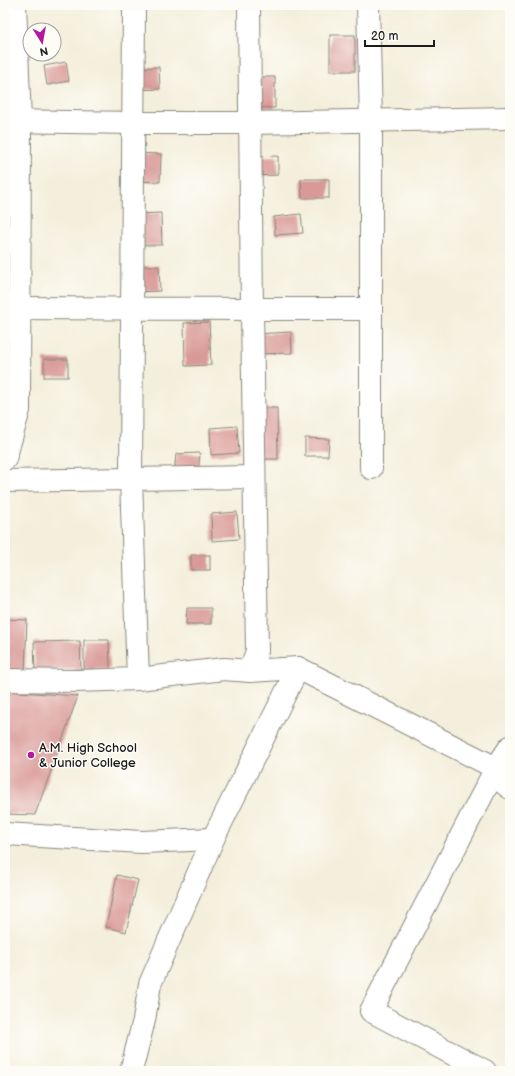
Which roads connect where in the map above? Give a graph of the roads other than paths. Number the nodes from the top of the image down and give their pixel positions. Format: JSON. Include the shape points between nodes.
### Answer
{"nodes":[{"id":1,"x":15,"y":5,"type":"edge"},
{"id":2,"x":134,"y":5,"type":"edge"},
{"id":3,"x":249,"y":5,"type":"edge"},
{"id":4,"x":368,"y":5,"type":"edge"},
{"id":5,"x":510,"y":118,"type":"edge"},
{"id":6,"x":12,"y":120,"type":"edge"},
{"id":7,"x":371,"y":120,"type":"junction"},
{"id":8,"x":134,"y":123,"type":"junction"},
{"id":9,"x":250,"y":123,"type":"junction"},
{"id":10,"x":12,"y":308,"type":"edge"},
{"id":11,"x":132,"y":309,"type":"junction"},
{"id":12,"x":370,"y":309,"type":"junction"},
{"id":13,"x":252,"y":310,"type":"junction"},
{"id":14,"x":5,"y":459,"type":"edge"},
{"id":15,"x":371,"y":468,"type":"dead end"},
{"id":16,"x":254,"y":477,"type":"junction"},
{"id":17,"x":131,"y":479,"type":"junction"},
{"id":18,"x":5,"y":480,"type":"edge"},
{"id":19,"x":298,"y":668,"type":"junction"},
{"id":20,"x":250,"y":671,"type":"junction"},
{"id":21,"x":138,"y":679,"type":"junction"},
{"id":22,"x":5,"y":680,"type":"edge"},
{"id":23,"x":510,"y":747,"type":"edge"},
{"id":24,"x":494,"y":772,"type":"junction"},
{"id":25,"x":510,"y":788,"type":"edge"},
{"id":26,"x":5,"y":834,"type":"edge"},
{"id":27,"x":213,"y":839,"type":"junction"},
{"id":28,"x":131,"y":1071,"type":"edge"},
{"id":29,"x":485,"y":1071,"type":"edge"}],
"edges":[{"from":1,"to":6,"type":"street"},
{"from":2,"to":8,"type":"street"},
{"from":3,"to":9,"type":"street"},
{"from":4,"to":7,"type":"street"},
{"from":5,"to":7,"type":"street"},
{"from":6,"to":8,"type":"street"},
{"from":6,"to":10,"type":"street"},
{"from":7,"to":9,"type":"street"},
{"from":7,"to":12,"type":"street"},
{"from":8,"to":9,"type":"street"},
{"from":8,"to":11,"type":"street"},
{"from":9,"to":13,"type":"street"},
{"from":10,"to":11,"type":"street"},
{"from":10,"to":14,"type":"street","via":[[19,410]]},
{"from":11,"to":13,"type":"street"},
{"from":11,"to":17,"type":"street"},
{"from":12,"to":13,"type":"street"},
{"from":12,"to":15,"type":"street"},
{"from":13,"to":16,"type":"street"},
{"from":16,"to":17,"type":"street"},
{"from":16,"to":20,"type":"street","via":[[257,651]]},
{"from":17,"to":18,"type":"street"},
{"from":17,"to":21,"type":"street"},
{"from":19,"to":20,"type":"street"},
{"from":19,"to":24,"type":"street"},
{"from":19,"to":27,"type":"street"},
{"from":20,"to":21,"type":"street","via":[[224,669]]},
{"from":21,"to":22,"type":"street"},
{"from":23,"to":24,"type":"street"},
{"from":24,"to":25,"type":"street"},
{"from":24,"to":29,"type":"street","via":[[371,1011]]},
{"from":26,"to":27,"type":"street","via":[[142,842]]},
{"from":27,"to":28,"type":"street","via":[[150,984]]}]}
